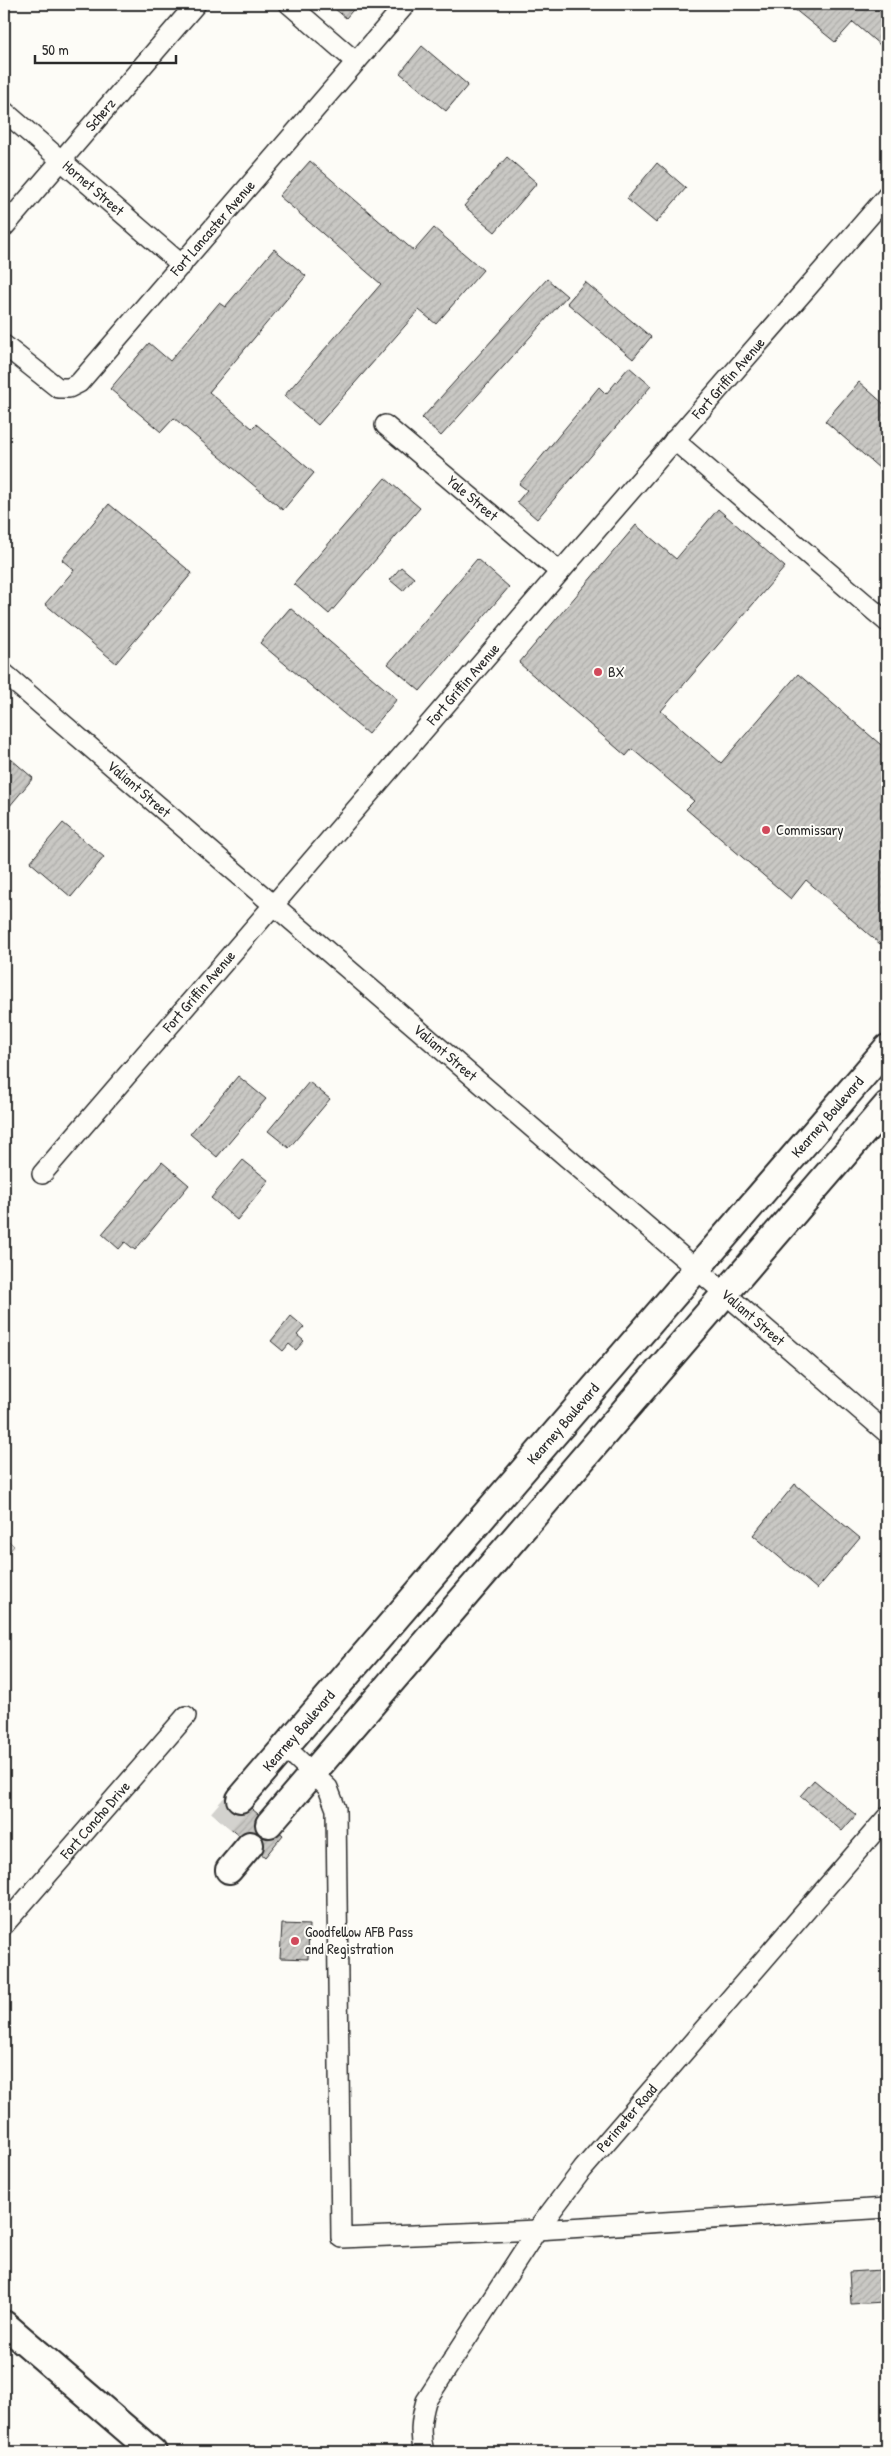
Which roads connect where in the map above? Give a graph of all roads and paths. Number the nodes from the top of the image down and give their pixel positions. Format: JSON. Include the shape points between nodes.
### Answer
{"nodes":[{"id":1,"x":196,"y":4,"type":"edge"},
{"id":2,"x":289,"y":4,"type":"edge"},
{"id":3,"x":406,"y":4,"type":"edge"},
{"id":4,"x":356,"y":62,"type":"junction"},
{"id":5,"x":4,"y":111,"type":"edge"},
{"id":6,"x":61,"y":159,"type":"junction"},
{"id":7,"x":887,"y":196,"type":"edge"},
{"id":8,"x":4,"y":226,"type":"edge"},
{"id":9,"x":182,"y":265,"type":"junction"},
{"id":10,"x":4,"y":345,"type":"edge"},
{"id":11,"x":385,"y":425,"type":"dead end"},
{"id":12,"x":674,"y":440,"type":"junction"},
{"id":13,"x":560,"y":572,"type":"junction"},
{"id":14,"x":887,"y":622,"type":"edge"},
{"id":15,"x":4,"y":673,"type":"edge"},
{"id":16,"x":274,"y":904,"type":"junction"},
{"id":17,"x":887,"y":1048,"type":"edge"},
{"id":18,"x":887,"y":1105,"type":"edge"},
{"id":19,"x":42,"y":1174,"type":"dead end"},
{"id":20,"x":696,"y":1269,"type":"junction"},
{"id":21,"x":724,"y":1293,"type":"junction"},
{"id":22,"x":887,"y":1433,"type":"edge"},
{"id":23,"x":186,"y":1716,"type":"dead end"},
{"id":24,"x":285,"y":1747,"type":"junction"},
{"id":25,"x":314,"y":1773,"type":"junction"},
{"id":26,"x":240,"y":1799,"type":"tunnel mouth"},
{"id":27,"x":887,"y":1817,"type":"edge"},
{"id":28,"x":270,"y":1824,"type":"dead end"},
{"id":29,"x":250,"y":1845,"type":"dead end"},
{"id":30,"x":229,"y":1870,"type":"dead end"},
{"id":31,"x":4,"y":1924,"type":"edge"},
{"id":32,"x":887,"y":2208,"type":"edge"},
{"id":33,"x":537,"y":2230,"type":"junction"},
{"id":34,"x":4,"y":2324,"type":"edge"},
{"id":35,"x":153,"y":2452,"type":"edge"},
{"id":36,"x":424,"y":2452,"type":"edge"}],
"edges":[{"from":1,"to":6,"type":"street","name":"Scherz"},
{"from":2,"to":4,"type":"street"},
{"from":3,"to":4,"type":"street","name":"Fort Lancaster Avenue"},
{"from":4,"to":9,"type":"street","name":"Fort Lancaster Avenue"},
{"from":5,"to":6,"type":"street","name":"Hornet Street"},
{"from":6,"to":8,"type":"street","name":"Scherz"},
{"from":6,"to":9,"type":"street","name":"Hornet Street"},
{"from":7,"to":12,"type":"street","name":"Fort Griffin Avenue"},
{"from":9,"to":10,"type":"street","name":"Fort Lancaster Avenue","via":[[79,384],[58,388]]},
{"from":11,"to":13,"type":"street","name":"Yale Street"},
{"from":12,"to":13,"type":"street","name":"Fort Griffin Avenue"},
{"from":12,"to":14,"type":"street"},
{"from":13,"to":16,"type":"street","name":"Fort Griffin Avenue"},
{"from":15,"to":16,"type":"street","name":"Valiant Street"},
{"from":16,"to":19,"type":"street","name":"Fort Griffin Avenue"},
{"from":16,"to":20,"type":"street","name":"Valiant Street"},
{"from":17,"to":20,"type":"street","name":"Kearney Boulevard"},
{"from":18,"to":21,"type":"street"},
{"from":20,"to":21,"type":"street","name":"Valiant Street"},
{"from":20,"to":24,"type":"street","name":"Kearney Boulevard"},
{"from":21,"to":22,"type":"street","name":"Valiant Street"},
{"from":21,"to":25,"type":"street"},
{"from":23,"to":31,"type":"street","name":"Fort Concho Drive"},
{"from":24,"to":25,"type":"street"},
{"from":24,"to":26,"type":"street","name":"Kearney Boulevard"},
{"from":25,"to":28,"type":"street"},
{"from":25,"to":33,"type":"street","via":[[328,1788],[336,1809],[341,2238]]},
{"from":27,"to":33,"type":"street","name":"Perimeter Road","via":[[583,2169]]},
{"from":29,"to":30,"type":"street"},
{"from":32,"to":33,"type":"street"},
{"from":33,"to":36,"type":"street","name":"Perimeter Road","via":[[426,2401],[420,2441]]},
{"from":34,"to":35,"type":"street"}]}
